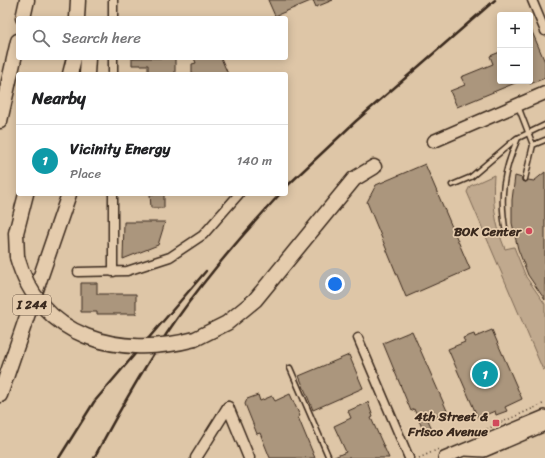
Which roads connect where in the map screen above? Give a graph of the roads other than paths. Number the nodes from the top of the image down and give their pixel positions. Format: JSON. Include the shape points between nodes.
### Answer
{"nodes":[{"id":1,"x":27,"y":0,"type":"edge"},
{"id":2,"x":78,"y":0,"type":"edge"},
{"id":3,"x":86,"y":0,"type":"edge"},
{"id":4,"x":113,"y":0,"type":"edge"},
{"id":5,"x":532,"y":0,"type":"edge"},
{"id":6,"x":23,"y":16,"type":"edge"},
{"id":7,"x":77,"y":16,"type":"edge"},
{"id":8,"x":87,"y":16,"type":"edge"},
{"id":9,"x":113,"y":16,"type":"edge"},
{"id":10,"x":545,"y":31,"type":"edge"},
{"id":11,"x":16,"y":50,"type":"edge"},
{"id":12,"x":74,"y":60,"type":"edge"},
{"id":13,"x":88,"y":60,"type":"edge"},
{"id":14,"x":113,"y":60,"type":"edge"},
{"id":15,"x":70,"y":72,"type":"edge"},
{"id":16,"x":87,"y":72,"type":"edge"},
{"id":17,"x":113,"y":72,"type":"edge"},
{"id":18,"x":545,"y":93,"type":"edge"},
{"id":19,"x":517,"y":105,"type":"junction"},
{"id":20,"x":0,"y":121,"type":"edge"},
{"id":21,"x":545,"y":125,"type":"edge"},
{"id":22,"x":528,"y":132,"type":"junction"},
{"id":23,"x":518,"y":138,"type":"junction"},
{"id":24,"x":545,"y":140,"type":"edge"},
{"id":25,"x":434,"y":141,"type":"dead end"},
{"id":26,"x":534,"y":145,"type":"junction"},
{"id":27,"x":374,"y":167,"type":"dead end"},
{"id":28,"x":525,"y":179,"type":"dead end"},
{"id":29,"x":452,"y":185,"type":"dead end"},
{"id":30,"x":25,"y":196,"type":"edge"},
{"id":31,"x":68,"y":196,"type":"edge"},
{"id":32,"x":113,"y":196,"type":"edge"},
{"id":33,"x":237,"y":196,"type":"edge"},
{"id":34,"x":506,"y":234,"type":"dead end"},
{"id":35,"x":78,"y":272,"type":"dead end"},
{"id":36,"x":113,"y":272,"type":"junction"},
{"id":37,"x":358,"y":338,"type":"dead end"},
{"id":38,"x":290,"y":368,"type":"dead end"},
{"id":39,"x":0,"y":395,"type":"edge"},
{"id":40,"x":545,"y":416,"type":"edge"},
{"id":41,"x":545,"y":425,"type":"edge"},
{"id":42,"x":463,"y":450,"type":"junction"},
{"id":43,"x":196,"y":458,"type":"edge"},
{"id":44,"x":249,"y":458,"type":"edge"},
{"id":45,"x":329,"y":458,"type":"edge"},
{"id":46,"x":409,"y":458,"type":"edge"},
{"id":47,"x":444,"y":458,"type":"edge"}],
"edges":[{"from":1,"to":6,"type":"highway"},
{"from":2,"to":7,"type":"highway"},
{"from":3,"to":8,"type":"highway"},
{"from":4,"to":9,"type":"street"},
{"from":5,"to":10,"type":"street"},
{"from":11,"to":20,"type":"highway"},
{"from":12,"to":15,"type":"highway"},
{"from":13,"to":16,"type":"highway"},
{"from":14,"to":17,"type":"street"},
{"from":18,"to":19,"type":"main road"},
{"from":19,"to":22,"type":"lane"},
{"from":19,"to":25,"type":"main road"},
{"from":21,"to":22,"type":"lane"},
{"from":22,"to":23,"type":"lane"},
{"from":22,"to":26,"type":"lane"},
{"from":23,"to":29,"type":"lane","via":[[471,177]]},
{"from":23,"to":34,"type":"lane","via":[[504,176],[502,213]]},
{"from":24,"to":26,"type":"lane"},
{"from":26,"to":28,"type":"lane"},
{"from":27,"to":30,"type":"highway","bridge":true,"via":[[354,179],[255,300],[227,323],[195,339],[165,346],[129,346],[99,340],[78,332],[54,318],[35,297],[26,282],[17,257],[16,233]]},
{"from":31,"to":39,"type":"highway","number":"I 244"},
{"from":32,"to":36,"type":"street"},
{"from":33,"to":36,"type":"street","via":[[215,223],[193,243],[170,257],[127,271]]},
{"from":35,"to":36,"type":"street"},
{"from":37,"to":46,"type":"street"},
{"from":38,"to":45,"type":"lane"},
{"from":40,"to":42,"type":"main road"},
{"from":41,"to":42,"type":"main road","via":[[484,451]]},
{"from":42,"to":47,"type":"main road"},
{"from":43,"to":44,"type":"street","via":[[228,407]]}]}
